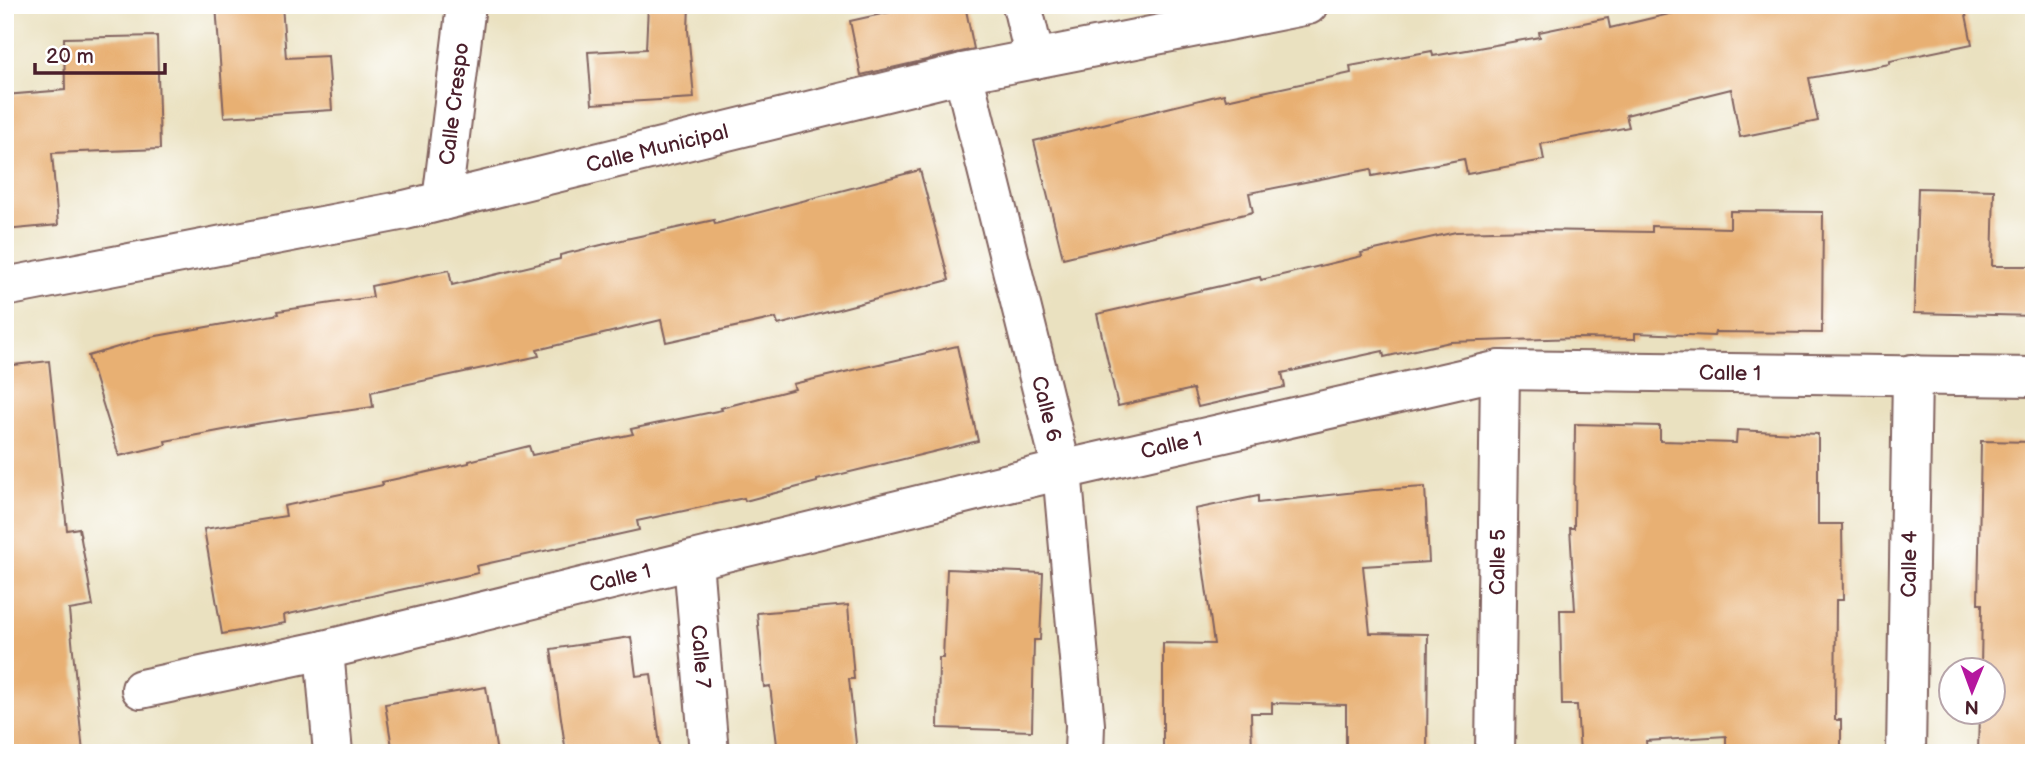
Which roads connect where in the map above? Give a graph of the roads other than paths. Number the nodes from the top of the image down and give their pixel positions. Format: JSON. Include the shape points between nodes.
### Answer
{"nodes":[{"id":1,"x":466,"y":5,"type":"edge"},
{"id":2,"x":1023,"y":5,"type":"edge"},
{"id":3,"x":1308,"y":5,"type":"edge"},
{"id":4,"x":1035,"y":60,"type":"junction"},
{"id":5,"x":964,"y":73,"type":"junction"},
{"id":6,"x":442,"y":201,"type":"junction"},
{"id":7,"x":5,"y":287,"type":"edge"},
{"id":8,"x":1500,"y":370,"type":"junction"},
{"id":9,"x":1912,"y":374,"type":"junction"},
{"id":10,"x":2034,"y":377,"type":"edge"},
{"id":11,"x":1062,"y":470,"type":"junction"},
{"id":12,"x":693,"y":561,"type":"junction"},
{"id":13,"x":324,"y":650,"type":"junction"},
{"id":14,"x":141,"y":689,"type":"dead end"},
{"id":15,"x":333,"y":753,"type":"edge"},
{"id":16,"x":709,"y":753,"type":"edge"},
{"id":17,"x":1084,"y":753,"type":"edge"},
{"id":18,"x":1495,"y":753,"type":"edge"},
{"id":19,"x":1906,"y":753,"type":"edge"}],
"edges":[{"from":1,"to":6,"type":"street","name":"Calle Crespo"},
{"from":2,"to":4,"type":"street"},
{"from":3,"to":4,"type":"street","name":"Calle Municipal"},
{"from":4,"to":5,"type":"street","name":"Calle Municipal"},
{"from":5,"to":6,"type":"street","name":"Calle Municipal"},
{"from":5,"to":11,"type":"street","name":"Calle 6"},
{"from":6,"to":7,"type":"street","name":"Calle Municipal"},
{"from":8,"to":9,"type":"street","name":"Calle 1"},
{"from":8,"to":11,"type":"street","name":"Calle 1"},
{"from":8,"to":18,"type":"street","name":"Calle 5"},
{"from":9,"to":10,"type":"street","name":"Calle 1"},
{"from":9,"to":19,"type":"street","name":"Calle 4"},
{"from":11,"to":12,"type":"street","name":"Calle 1"},
{"from":11,"to":17,"type":"street","name":"Calle 6"},
{"from":12,"to":13,"type":"street","name":"Calle 1"},
{"from":12,"to":16,"type":"street","name":"Calle 7"},
{"from":13,"to":14,"type":"street","name":"Calle 1"},
{"from":13,"to":15,"type":"street"}]}
